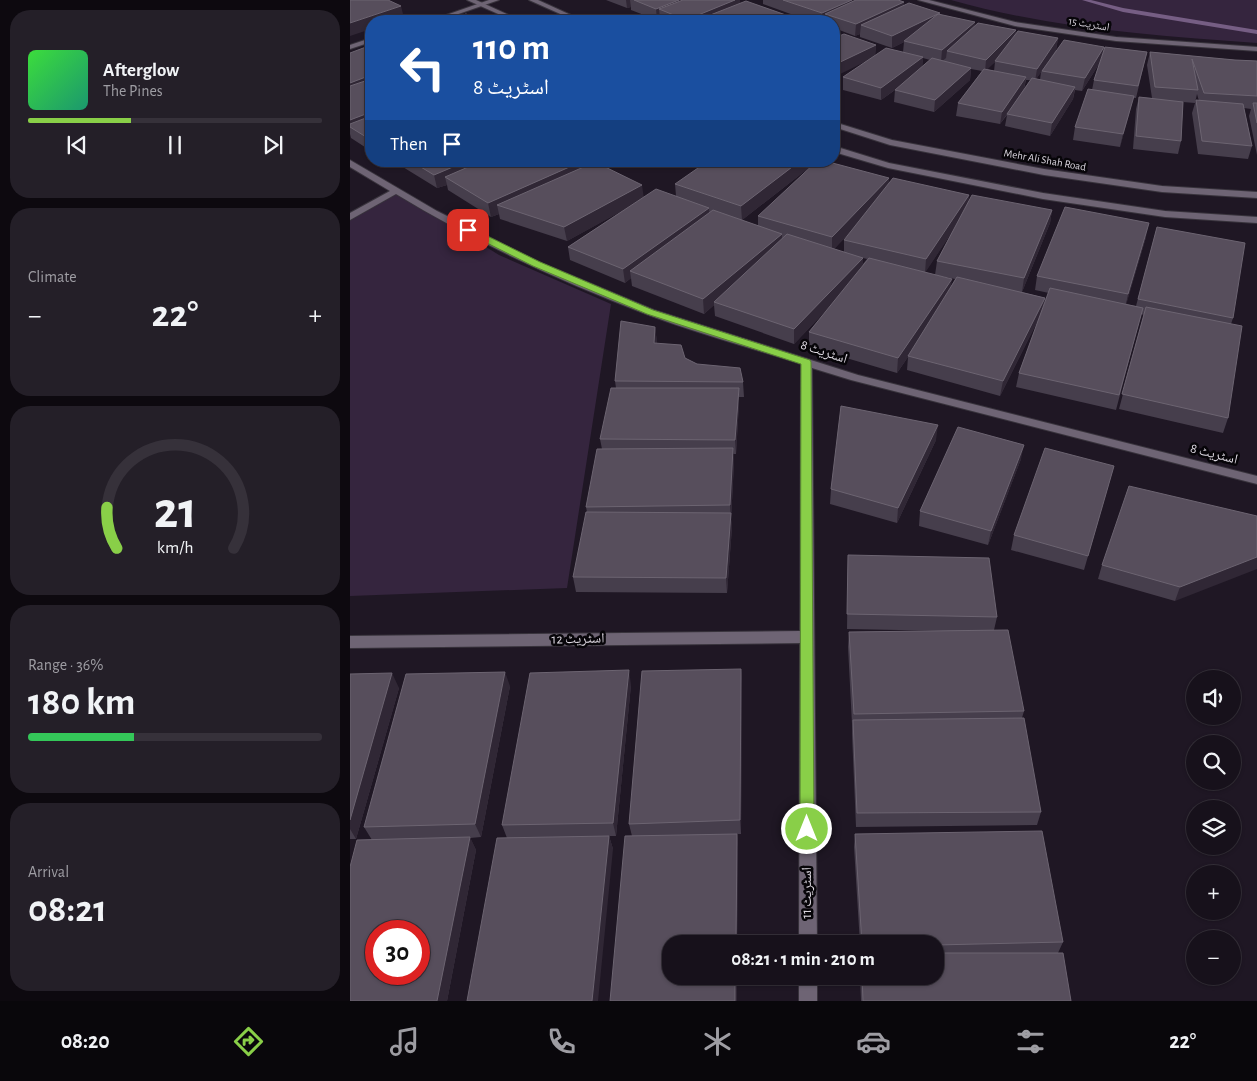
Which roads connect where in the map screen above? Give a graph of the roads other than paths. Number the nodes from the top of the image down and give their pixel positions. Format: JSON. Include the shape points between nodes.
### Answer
{"nodes":[{"id":1,"x":470,"y":0,"type":"edge"},
{"id":2,"x":496,"y":0,"type":"edge"},
{"id":3,"x":532,"y":0,"type":"edge"},
{"id":4,"x":921,"y":0,"type":"edge"},
{"id":5,"x":481,"y":5,"type":"junction"},
{"id":6,"x":450,"y":15,"type":"edge"},
{"id":7,"x":505,"y":15,"type":"edge"},
{"id":8,"x":567,"y":15,"type":"edge"},
{"id":9,"x":365,"y":42,"type":"edge"},
{"id":10,"x":350,"y":47,"type":"edge"},
{"id":11,"x":1257,"y":49,"type":"edge"},
{"id":12,"x":840,"y":126,"type":"edge"},
{"id":13,"x":840,"y":151,"type":"edge"},
{"id":14,"x":350,"y":164,"type":"edge"},
{"id":15,"x":396,"y":190,"type":"junction"},
{"id":16,"x":1257,"y":195,"type":"edge"},
{"id":17,"x":350,"y":217,"type":"edge"},
{"id":18,"x":1257,"y":220,"type":"edge"},
{"id":19,"x":806,"y":362,"type":"junction"},
{"id":20,"x":1257,"y":480,"type":"edge"},
{"id":21,"x":806,"y":637,"type":"junction"},
{"id":22,"x":350,"y":642,"type":"edge"},
{"id":23,"x":808,"y":935,"type":"edge"},
{"id":24,"x":808,"y":985,"type":"edge"},
{"id":25,"x":808,"y":1001,"type":"edge"}],
"edges":[{"from":1,"to":5,"type":"street"},
{"from":2,"to":5,"type":"street"},
{"from":3,"to":8,"type":"street"},
{"from":4,"to":11,"type":"street","name":"اسٹریٹ 15","via":[[1015,24],[1116,40]]},
{"from":5,"to":6,"type":"street"},
{"from":5,"to":7,"type":"street"},
{"from":9,"to":10,"type":"street"},
{"from":12,"to":16,"type":"street","name":"Mehr Ali Shah Road","via":[[890,142],[1044,172],[1162,189]]},
{"from":13,"to":18,"type":"street","via":[[888,165],[1043,196],[1165,214]]},
{"from":14,"to":15,"type":"street","name":"اسٹریٹ 8"},
{"from":15,"to":17,"type":"street"},
{"from":15,"to":19,"type":"street","name":"اسٹریٹ 8","via":[[536,264],[607,295]]},
{"from":19,"to":20,"type":"street","name":"اسٹریٹ 8","via":[[1017,421]]},
{"from":19,"to":21,"type":"street","name":"اسٹریٹ 11"},
{"from":21,"to":22,"type":"street","name":"اسٹریٹ 12"},
{"from":21,"to":23,"type":"street","name":"اسٹریٹ 11"},
{"from":24,"to":25,"type":"street"}]}
